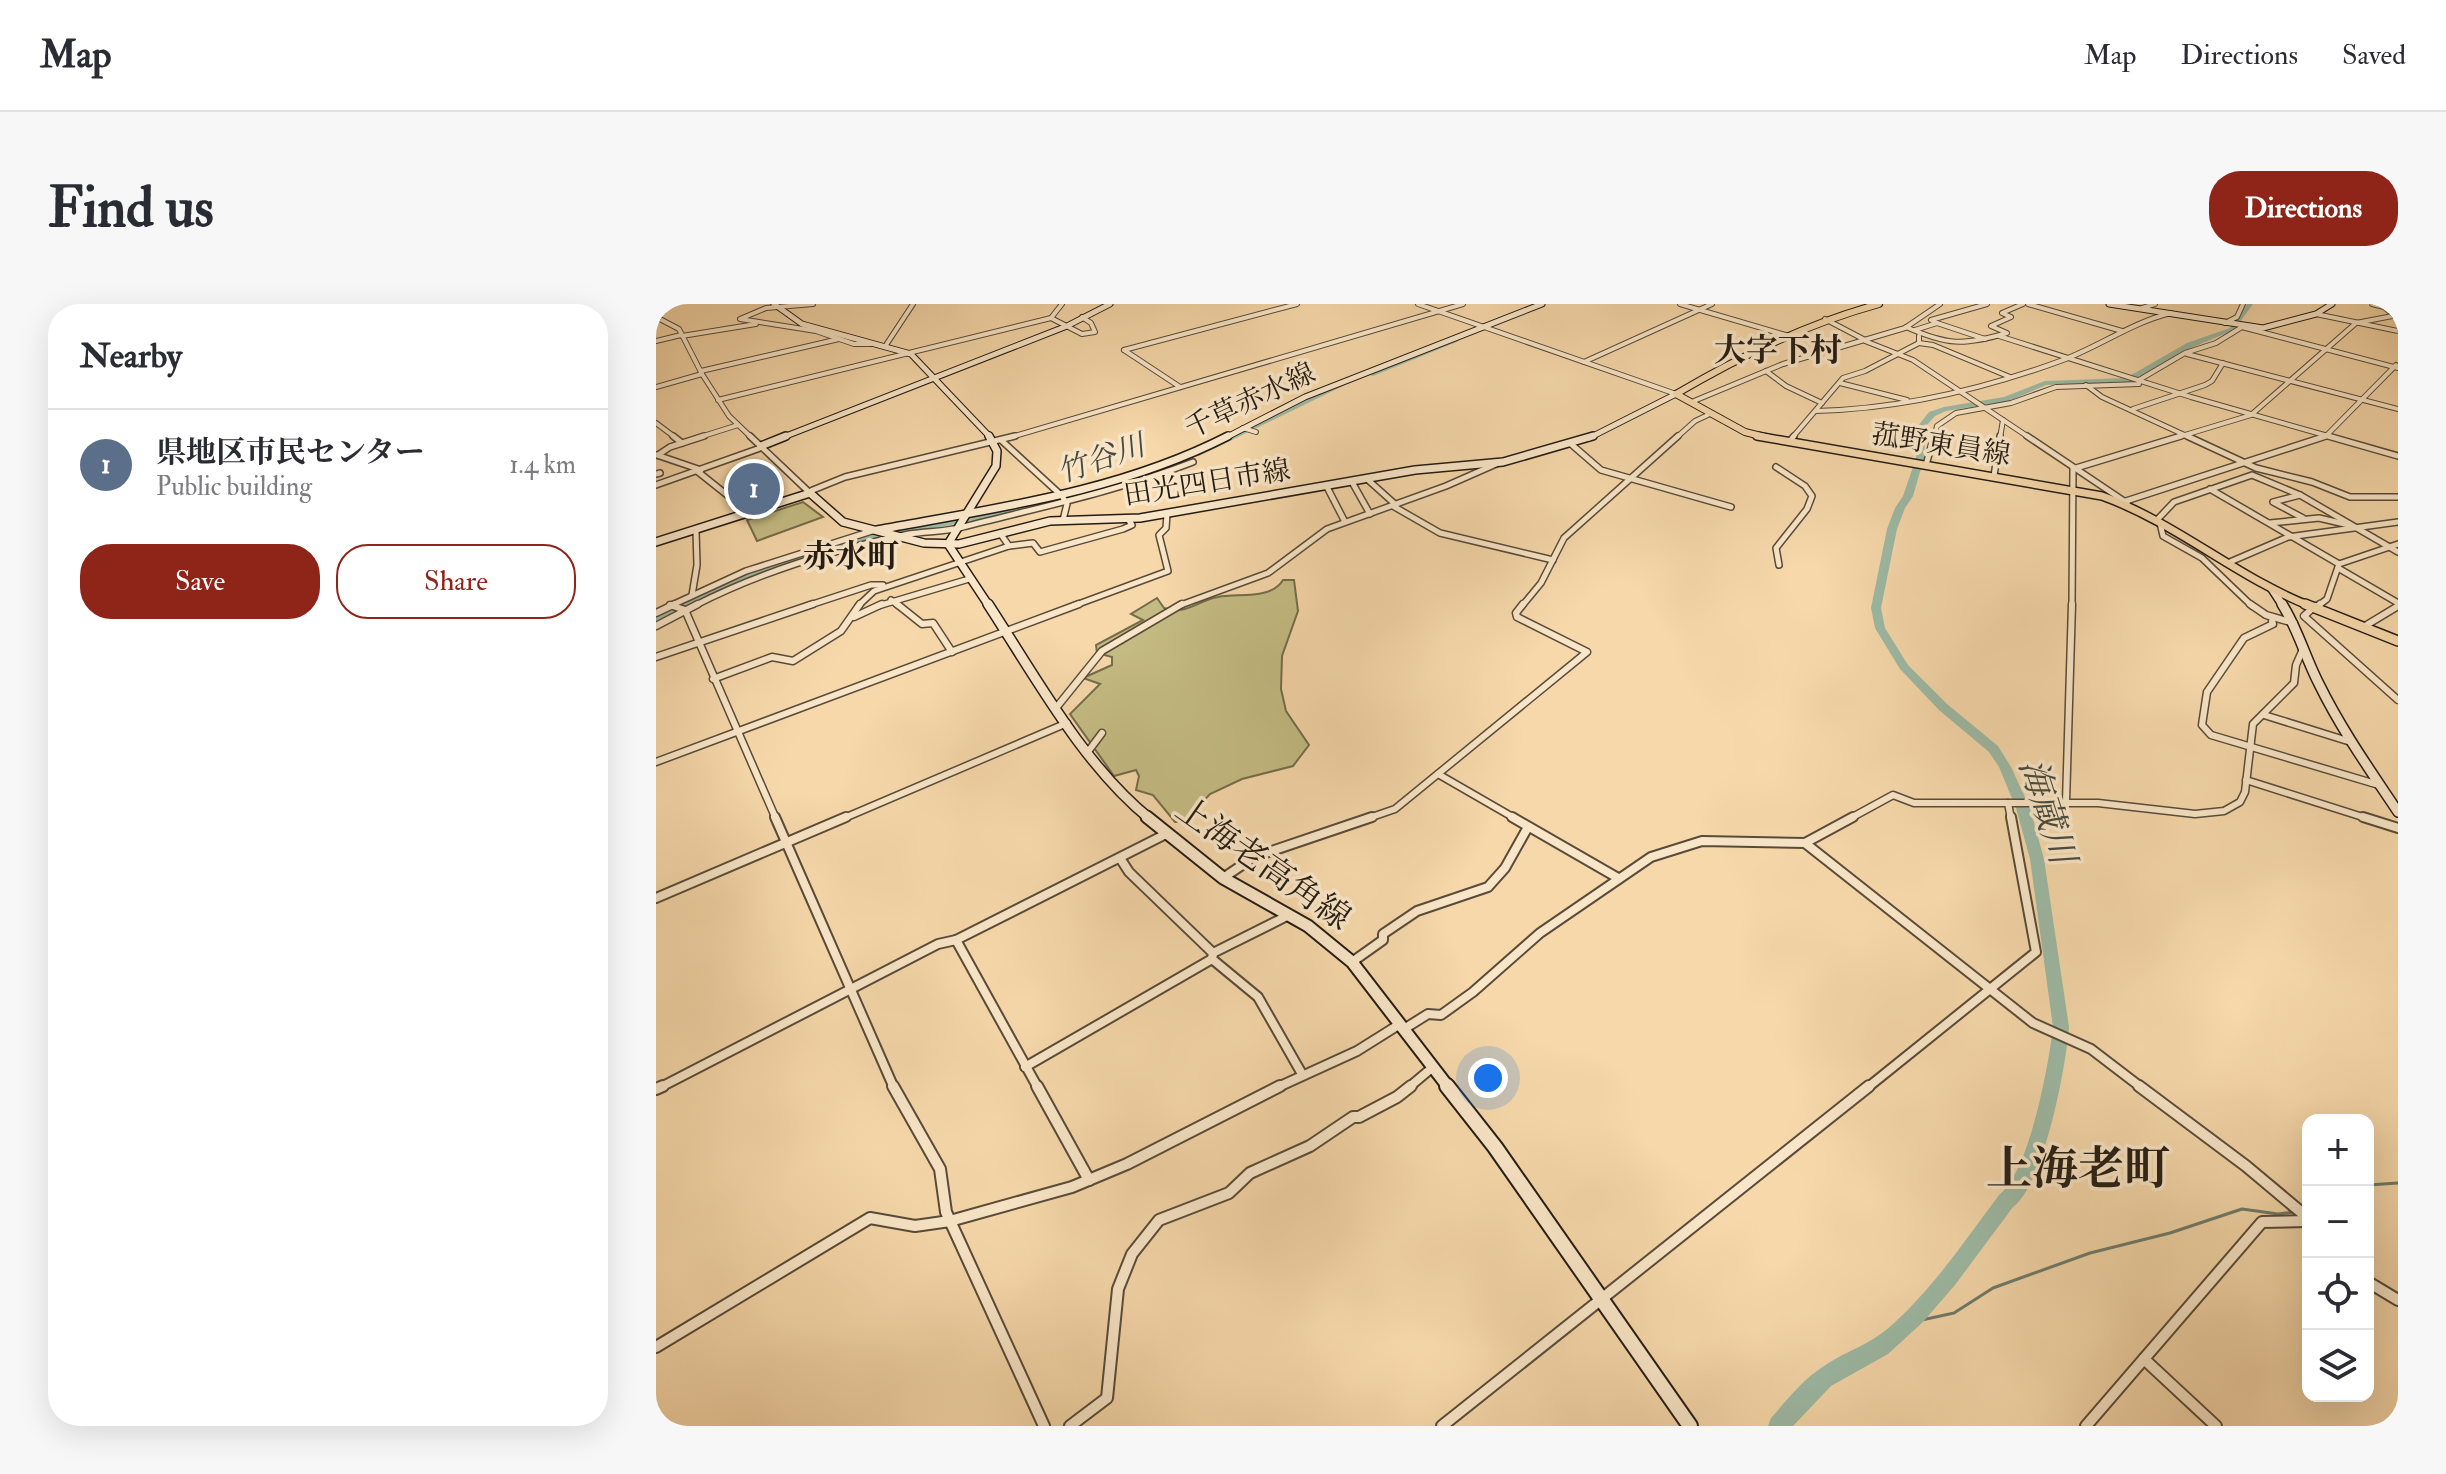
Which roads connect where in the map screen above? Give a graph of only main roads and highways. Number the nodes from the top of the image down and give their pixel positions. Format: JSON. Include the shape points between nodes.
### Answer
{"nodes":[{"id":1,"x":656,"y":304,"type":"edge"},
{"id":2,"x":1110,"y":304,"type":"edge"},
{"id":3,"x":1542,"y":304,"type":"edge"},
{"id":4,"x":1879,"y":304,"type":"edge"},
{"id":5,"x":2109,"y":304,"type":"edge"},
{"id":6,"x":2332,"y":304,"type":"edge"},
{"id":7,"x":775,"y":305,"type":"edge"},
{"id":8,"x":657,"y":317,"type":"edge"},
{"id":9,"x":936,"y":378,"type":"junction"},
{"id":10,"x":1676,"y":394,"type":"junction"},
{"id":11,"x":762,"y":447,"type":"road end"},
{"id":12,"x":964,"y":515,"type":"junction"},
{"id":13,"x":876,"y":531,"type":"junction"},
{"id":14,"x":656,"y":542,"type":"edge"},
{"id":15,"x":948,"y":544,"type":"junction"},
{"id":16,"x":2272,"y":589,"type":"junction"},
{"id":17,"x":2398,"y":641,"type":"edge"},
{"id":18,"x":2398,"y":812,"type":"edge"},
{"id":19,"x":1690,"y":1426,"type":"edge"}],
"edges":[{"from":1,"to":8,"type":"main road"},
{"from":2,"to":9,"type":"main road"},
{"from":3,"to":12,"type":"main road","name":"千草赤水線","via":[[1305,397],[1165,465],[1062,496]]},
{"from":4,"to":10,"type":"main road","via":[[1825,319]]},
{"from":5,"to":6,"type":"main road","via":[[2270,328]]},
{"from":7,"to":9,"type":"main road","via":[[794,320],[908,352]]},
{"from":9,"to":11,"type":"main road"},
{"from":9,"to":12,"type":"main road","via":[[997,441],[996,466]]},
{"from":10,"to":15,"type":"main road","name":"田光四日市線","via":[[1609,430],[1496,464],[1430,468],[1167,514],[1063,520]]},
{"from":10,"to":16,"type":"main road","name":"菰野東員線","via":[[1741,431],[2126,502]]},
{"from":12,"to":13,"type":"main road","name":"千草赤水線"},
{"from":12,"to":15,"type":"main road"},
{"from":13,"to":14,"type":"main road","name":"田光四日市線","via":[[839,520],[809,493]]},
{"from":13,"to":15,"type":"main road","name":"田光四日市線"},
{"from":15,"to":19,"type":"main road","name":"上海老高角線","via":[[1121,796],[1223,878],[1322,935],[1352,962],[1495,1147]]},
{"from":16,"to":17,"type":"main road","name":"菰野東員線"},
{"from":16,"to":18,"type":"main road","via":[[2351,742]]}]}
